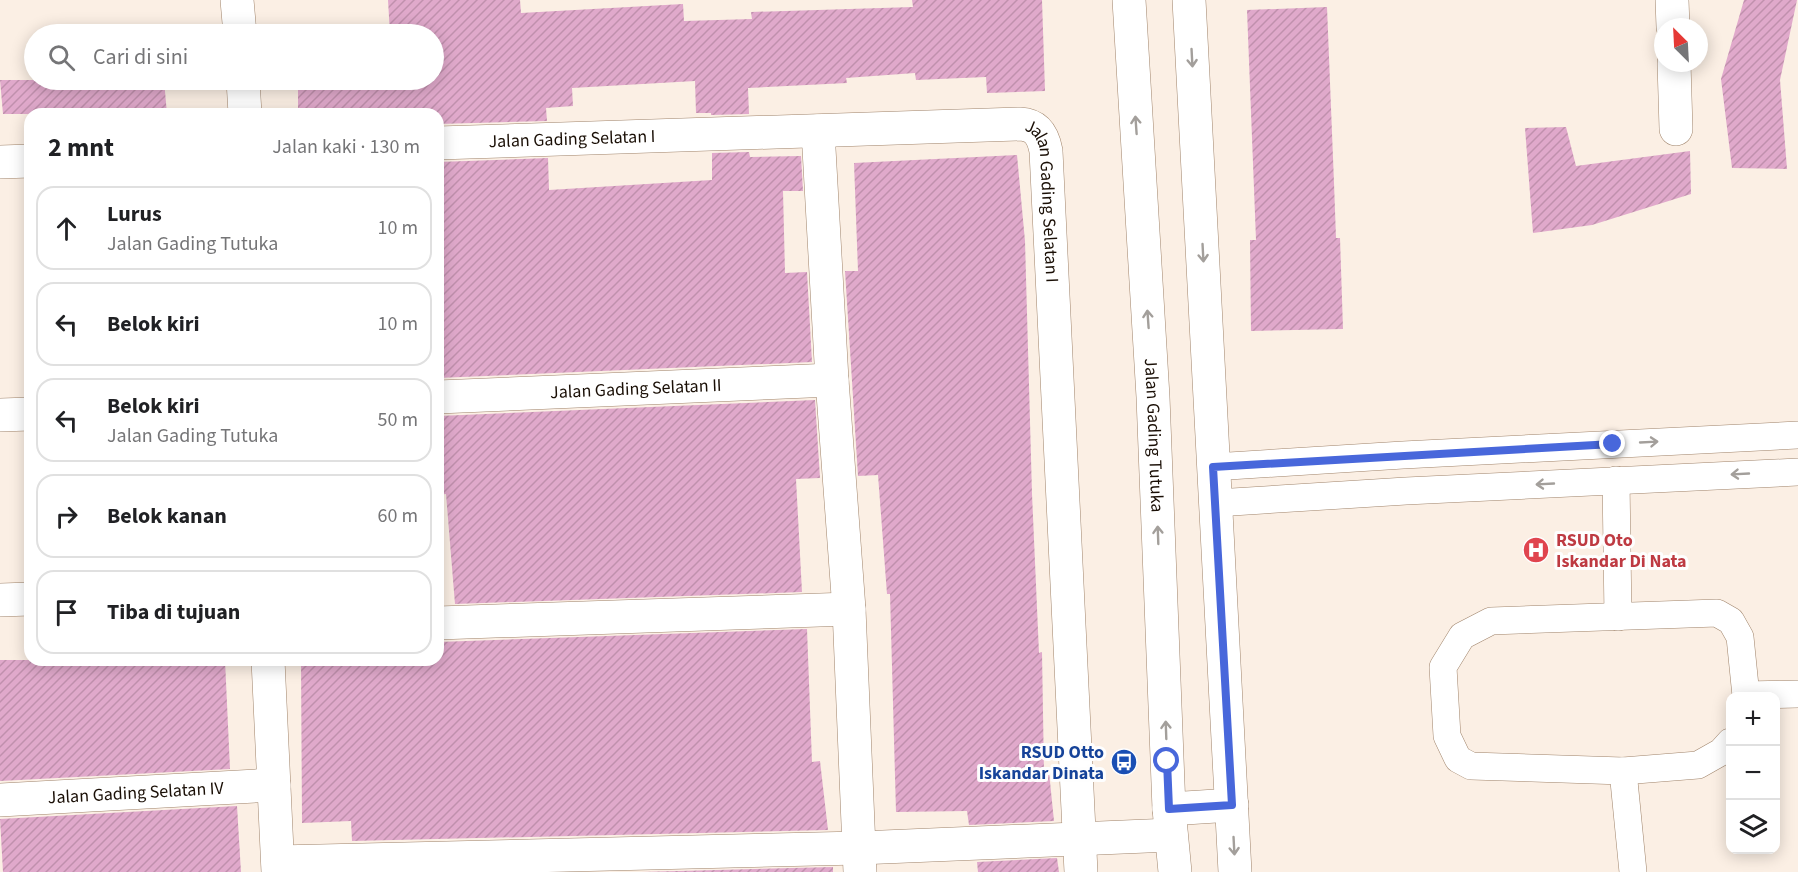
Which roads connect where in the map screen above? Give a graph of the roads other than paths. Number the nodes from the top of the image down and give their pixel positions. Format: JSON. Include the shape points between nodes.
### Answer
{"nodes":[{"id":1,"x":237,"y":0,"type":"edge"},
{"id":2,"x":1129,"y":0,"type":"edge"},
{"id":3,"x":1189,"y":0,"type":"edge"},
{"id":4,"x":1672,"y":0,"type":"edge"},
{"id":5,"x":1672,"y":18,"type":"edge"},
{"id":6,"x":239,"y":24,"type":"edge"},
{"id":7,"x":1674,"y":72,"type":"edge"},
{"id":8,"x":244,"y":90,"type":"edge"},
{"id":9,"x":245,"y":108,"type":"edge"},
{"id":10,"x":1676,"y":129,"type":"dead end"},
{"id":11,"x":818,"y":131,"type":"junction"},
{"id":12,"x":444,"y":143,"type":"edge"},
{"id":13,"x":24,"y":161,"type":"edge"},
{"id":14,"x":0,"y":162,"type":"edge"},
{"id":15,"x":832,"y":380,"type":"junction"},
{"id":16,"x":444,"y":396,"type":"edge"},
{"id":17,"x":24,"y":414,"type":"edge"},
{"id":18,"x":0,"y":415,"type":"edge"},
{"id":19,"x":1798,"y":435,"type":"edge"},
{"id":20,"x":1213,"y":467,"type":"junction"},
{"id":21,"x":1798,"y":472,"type":"edge"},
{"id":22,"x":1616,"y":480,"type":"junction"},
{"id":23,"x":1216,"y":503,"type":"junction"},
{"id":24,"x":24,"y":599,"type":"edge"},
{"id":25,"x":0,"y":600,"type":"edge"},
{"id":26,"x":849,"y":609,"type":"junction"},
{"id":27,"x":1618,"y":617,"type":"junction"},
{"id":28,"x":444,"y":623,"type":"edge"},
{"id":29,"x":268,"y":666,"type":"edge"},
{"id":30,"x":1746,"y":692,"type":"edge"},
{"id":31,"x":1798,"y":694,"type":"edge"},
{"id":32,"x":1780,"y":695,"type":"edge"},
{"id":33,"x":1727,"y":746,"type":"edge"},
{"id":34,"x":1623,"y":771,"type":"junction"},
{"id":35,"x":274,"y":785,"type":"junction"},
{"id":36,"x":0,"y":800,"type":"edge"},
{"id":37,"x":1232,"y":805,"type":"junction"},
{"id":38,"x":1170,"y":822,"type":"junction"},
{"id":39,"x":1079,"y":837,"type":"junction"},
{"id":40,"x":859,"y":860,"type":"edge"},
{"id":41,"x":278,"y":867,"type":"edge"},
{"id":42,"x":1081,"y":872,"type":"edge"},
{"id":43,"x":1174,"y":872,"type":"edge"},
{"id":44,"x":1235,"y":872,"type":"edge"},
{"id":45,"x":1633,"y":872,"type":"edge"}],
"edges":[{"from":1,"to":6,"type":"street"},
{"from":38,"to":2,"type":"street","name":"Jalan Gading Tutuka","one_way":true,"via":[[1153,397]]},
{"from":3,"to":20,"type":"street","one_way":true},
{"from":4,"to":5,"type":"street"},
{"from":7,"to":10,"type":"street"},
{"from":8,"to":9,"type":"street"},
{"from":11,"to":12,"type":"street","name":"Jalan Gading Selatan I"},
{"from":11,"to":15,"type":"street"},
{"from":11,"to":39,"type":"street","name":"Jalan Gading Selatan I","via":[[1020,124],[1034,127],[1043,138]]},
{"from":13,"to":14,"type":"street"},
{"from":15,"to":16,"type":"street","name":"Jalan Gading Selatan II"},
{"from":15,"to":26,"type":"street"},
{"from":17,"to":18,"type":"street"},
{"from":20,"to":19,"type":"lane","one_way":true},
{"from":20,"to":23,"type":"street"},
{"from":21,"to":22,"type":"lane","one_way":true},
{"from":22,"to":23,"type":"lane","one_way":true},
{"from":22,"to":27,"type":"lane"},
{"from":23,"to":37,"type":"street"},
{"from":24,"to":25,"type":"street"},
{"from":26,"to":28,"type":"street"},
{"from":26,"to":40,"type":"street"},
{"from":27,"to":30,"type":"lane","via":[[1718,614],[1731,621],[1740,637]]},
{"from":27,"to":34,"type":"lane","via":[[1491,621],[1462,636],[1443,667],[1447,736],[1458,759],[1471,766]]},
{"from":29,"to":35,"type":"street"},
{"from":31,"to":32,"type":"lane"},
{"from":33,"to":34,"type":"lane","via":[[1698,765]]},
{"from":34,"to":45,"type":"lane"},
{"from":35,"to":36,"type":"street","name":"Jalan Gading Selatan IV"},
{"from":35,"to":41,"type":"street"},
{"from":37,"to":38,"type":"street"},
{"from":37,"to":44,"type":"street","one_way":true},
{"from":38,"to":39,"type":"street"},
{"from":38,"to":43,"type":"street","name":"Jalan Gading Tutuka"},
{"from":39,"to":40,"type":"street"},
{"from":39,"to":42,"type":"street","name":"Jalan Gading Selatan I"},
{"from":40,"to":41,"type":"street"}]}
